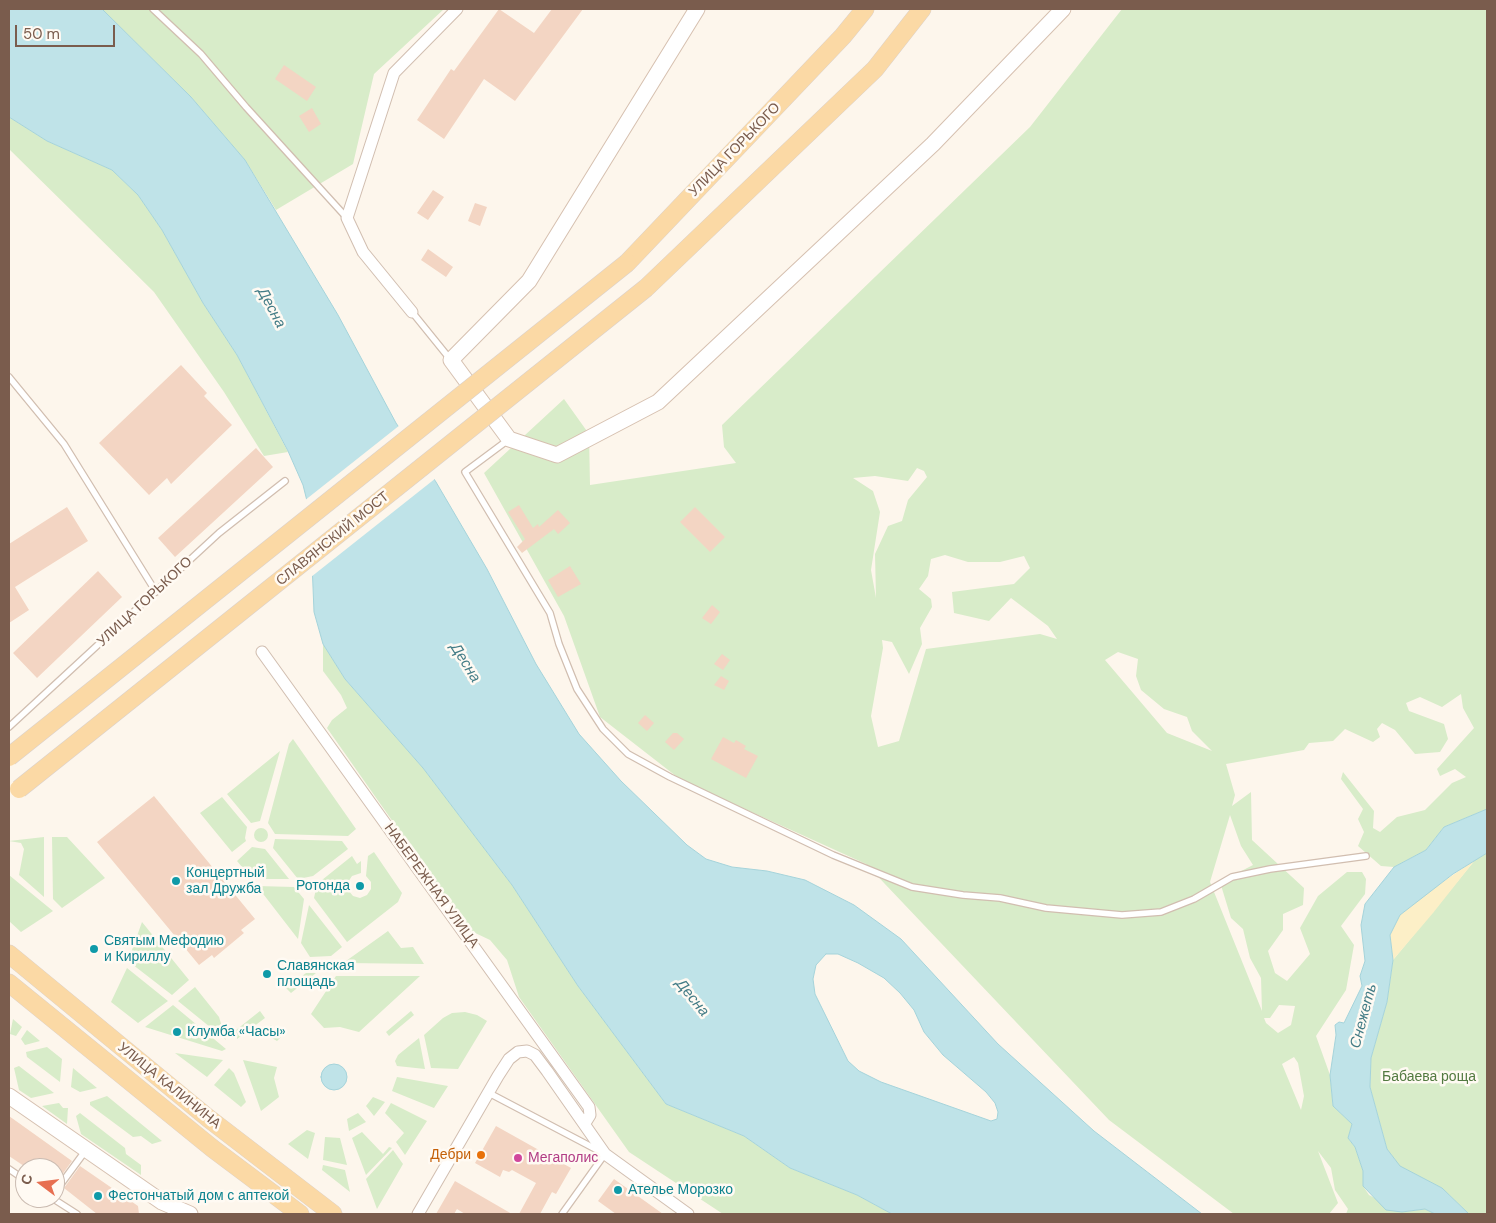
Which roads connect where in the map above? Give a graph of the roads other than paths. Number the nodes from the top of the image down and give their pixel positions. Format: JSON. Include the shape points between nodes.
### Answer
{"nodes":[{"id":1,"x":153,"y":9,"type":"edge"},
{"id":2,"x":457,"y":9,"type":"edge"},
{"id":3,"x":697,"y":9,"type":"edge"},
{"id":4,"x":865,"y":9,"type":"edge"},
{"id":5,"x":922,"y":9,"type":"edge"},
{"id":6,"x":1063,"y":9,"type":"edge"},
{"id":7,"x":347,"y":218,"type":"junction"},
{"id":8,"x":412,"y":312,"type":"joint"},
{"id":9,"x":451,"y":360,"type":"junction"},
{"id":10,"x":9,"y":377,"type":"edge"},
{"id":11,"x":509,"y":439,"type":"junction"},
{"id":12,"x":285,"y":480,"type":"dead end"},
{"id":13,"x":156,"y":592,"type":"junction"},
{"id":14,"x":262,"y":652,"type":"dead end"},
{"id":15,"x":9,"y":728,"type":"edge"},
{"id":16,"x":9,"y":757,"type":"edge"},
{"id":17,"x":14,"y":793,"type":"edge"},
{"id":18,"x":1366,"y":856,"type":"dead end"},
{"id":19,"x":9,"y":954,"type":"edge"},
{"id":20,"x":9,"y":983,"type":"edge"},
{"id":21,"x":487,"y":1092,"type":"junction"},
{"id":22,"x":9,"y":1096,"type":"edge"},
{"id":23,"x":585,"y":1123,"type":"junction"},
{"id":24,"x":86,"y":1150,"type":"junction"},
{"id":25,"x":605,"y":1154,"type":"junction"},
{"id":26,"x":65,"y":1178,"type":"edge"},
{"id":27,"x":65,"y":1206,"type":"edge"},
{"id":28,"x":680,"y":1212,"type":"edge"},
{"id":29,"x":180,"y":1213,"type":"edge"},
{"id":30,"x":77,"y":1214,"type":"edge"},
{"id":31,"x":300,"y":1214,"type":"edge"},
{"id":32,"x":333,"y":1214,"type":"edge"},
{"id":33,"x":418,"y":1214,"type":"edge"},
{"id":34,"x":562,"y":1214,"type":"edge"}],
"edges":[{"from":1,"to":7,"type":"lane","via":[[201,54]]},
{"from":2,"to":7,"type":"street","via":[[394,73]]},
{"from":3,"to":9,"type":"street","via":[[529,281]]},
{"from":4,"to":16,"type":"main road","name":"УЛИЦА ГОРЬКОГО","bridge":true,"via":[[627,263]]},
{"from":5,"to":17,"type":"main road","name":"СЛАВЯНСКИЙ МОСТ","bridge":true,"via":[[875,69],[646,288]]},
{"from":6,"to":11,"type":"street","via":[[933,144],[658,402],[557,455]]},
{"from":7,"to":8,"type":"street","via":[[363,252]]},
{"from":8,"to":9,"type":"lane"},
{"from":9,"to":11,"type":"street"},
{"from":10,"to":13,"type":"lane","via":[[64,444]]},
{"from":11,"to":18,"type":"lane","via":[[465,472],[550,613],[576,689],[603,729],[628,754],[670,777],[833,855],[912,887],[963,896],[1000,898],[1046,908],[1122,915],[1161,912],[1194,899],[1232,878],[1270,869]]},
{"from":12,"to":13,"type":"lane","name":"УЛИЦА ГОРЬКОГО","via":[[219,533]]},
{"from":13,"to":15,"type":"lane","name":"УЛИЦА ГОРЬКОГО"},
{"from":14,"to":23,"type":"street","name":"НАБЕРЕЖНАЯ УЛИЦА","via":[[589,1107],[590,1115]]},
{"from":19,"to":32,"type":"main road","name":"УЛИЦА КАЛИНИНА","via":[[208,1118]]},
{"from":20,"to":31,"type":"main road","name":"УЛИЦА КАЛИНИНА","via":[[212,1148]]},
{"from":21,"to":23,"type":"street","via":[[509,1059],[518,1052],[527,1051],[535,1055]]},
{"from":21,"to":25,"type":"lane"},
{"from":21,"to":33,"type":"street"},
{"from":22,"to":24,"type":"street"},
{"from":23,"to":25,"type":"street"},
{"from":24,"to":26,"type":"lane"},
{"from":24,"to":29,"type":"street"},
{"from":25,"to":28,"type":"street"},
{"from":25,"to":34,"type":"lane"},
{"from":27,"to":30,"type":"lane"}]}
